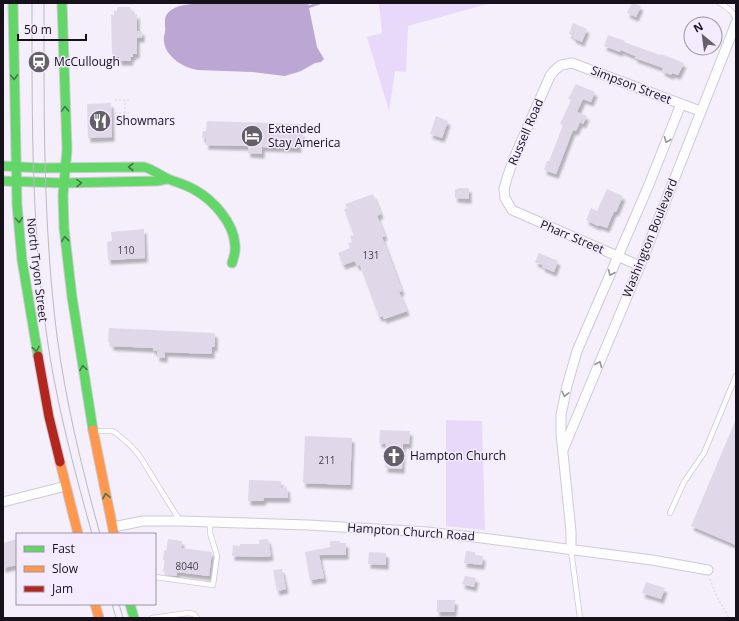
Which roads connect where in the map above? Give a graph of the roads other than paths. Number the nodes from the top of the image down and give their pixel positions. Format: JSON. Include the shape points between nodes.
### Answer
{"nodes":[{"id":1,"x":13,"y":3,"type":"edge"},
{"id":2,"x":62,"y":3,"type":"edge"},
{"id":3,"x":720,"y":3,"type":"edge"},
{"id":4,"x":736,"y":23,"type":"edge"},
{"id":5,"x":561,"y":65,"type":"joint"},
{"id":6,"x":681,"y":104,"type":"junction"},
{"id":7,"x":700,"y":111,"type":"junction"},
{"id":8,"x":3,"y":166,"type":"edge"},
{"id":9,"x":16,"y":167,"type":"junction"},
{"id":10,"x":65,"y":167,"type":"junction"},
{"id":11,"x":167,"y":179,"type":"junction"},
{"id":12,"x":3,"y":181,"type":"edge"},
{"id":13,"x":17,"y":181,"type":"junction"},
{"id":14,"x":64,"y":183,"type":"junction"},
{"id":15,"x":508,"y":204,"type":"joint"},
{"id":16,"x":618,"y":256,"type":"junction"},
{"id":17,"x":232,"y":263,"type":"dead end"},
{"id":18,"x":640,"y":266,"type":"junction"},
{"id":19,"x":736,"y":376,"type":"edge"},
{"id":20,"x":94,"y":431,"type":"junction"},
{"id":21,"x":563,"y":452,"type":"junction"},
{"id":22,"x":66,"y":486,"type":"junction"},
{"id":23,"x":3,"y":502,"type":"edge"},
{"id":24,"x":670,"y":513,"type":"dead end"},
{"id":25,"x":180,"y":520,"type":"junction"},
{"id":26,"x":210,"y":521,"type":"junction"},
{"id":27,"x":113,"y":531,"type":"edge"},
{"id":28,"x":78,"y":533,"type":"edge"},
{"id":29,"x":571,"y":550,"type":"junction"},
{"id":30,"x":708,"y":570,"type":"road end"},
{"id":31,"x":156,"y":577,"type":"edge"},
{"id":32,"x":95,"y":605,"type":"edge"},
{"id":33,"x":130,"y":605,"type":"edge"},
{"id":34,"x":99,"y":618,"type":"edge"},
{"id":35,"x":134,"y":618,"type":"edge"},
{"id":36,"x":152,"y":618,"type":"edge"},
{"id":37,"x":155,"y":618,"type":"edge"},
{"id":38,"x":197,"y":618,"type":"edge"},
{"id":39,"x":580,"y":618,"type":"edge"}],
"edges":[{"from":1,"to":9,"type":"main road","name":"North Tryon Street","one_way":true},
{"from":10,"to":2,"type":"main road","one_way":true},
{"from":3,"to":4,"type":"lane","via":[[732,11]]},
{"from":4,"to":7,"type":"street","name":"Washington Boulevard"},
{"from":5,"to":6,"type":"street","name":"Simpson Street","via":[[572,63],[591,69]]},
{"from":5,"to":15,"type":"street","name":"Russell Road","via":[[550,76],[514,158],[504,189]]},
{"from":6,"to":7,"type":"street","name":"Simpson Street"},
{"from":6,"to":16,"type":"street","name":"Washington Boulevard","one_way":true},
{"from":7,"to":18,"type":"street","name":"Washington Boulevard"},
{"from":8,"to":9,"type":"main road"},
{"from":9,"to":10,"type":"main road"},
{"from":9,"to":13,"type":"main road","name":"North Tryon Street"},
{"from":11,"to":10,"type":"main road","one_way":true,"via":[[144,167]]},
{"from":10,"to":14,"type":"main road"},
{"from":14,"to":11,"type":"main road","one_way":true,"via":[[142,182]]},
{"from":11,"to":17,"type":"main road","via":[[189,186],[219,211],[233,233],[235,256]]},
{"from":12,"to":13,"type":"main road"},
{"from":13,"to":14,"type":"main road"},
{"from":13,"to":22,"type":"main road","name":"North Tryon Street","one_way":true,"via":[[17,205],[29,305],[47,409]]},
{"from":20,"to":14,"type":"main road","one_way":true,"via":[[67,255]]},
{"from":15,"to":16,"type":"street","name":"Pharr Street","via":[[516,213]]},
{"from":16,"to":18,"type":"street","name":"Pharr Street"},
{"from":16,"to":21,"type":"street","name":"Washington Boulevard","one_way":true,"via":[[571,368],[561,414]]},
{"from":21,"to":18,"type":"street","name":"Washington Boulevard","one_way":true},
{"from":19,"to":24,"type":"lane","via":[[704,453],[684,482]]},
{"from":20,"to":25,"type":"lane","via":[[112,431],[129,444],[139,455]]},
{"from":27,"to":20,"type":"main road","one_way":true},
{"from":21,"to":29,"type":"street","name":"Washington Boulevard"},
{"from":22,"to":23,"type":"street"},
{"from":22,"to":28,"type":"main road","name":"North Tryon Street"},
{"from":25,"to":26,"type":"street","name":"Hampton Church Road"},
{"from":25,"to":27,"type":"street","name":"Hampton Church Road","via":[[143,521]]},
{"from":26,"to":29,"type":"street","name":"Hampton Church Road","via":[[427,532]]},
{"from":26,"to":31,"type":"lane","via":[[210,533],[217,556],[213,585]]},
{"from":29,"to":30,"type":"street","name":"Hampton Church Road"},
{"from":29,"to":39,"type":"lane"},
{"from":32,"to":34,"type":"main road"},
{"from":33,"to":35,"type":"main road"},
{"from":36,"to":37,"type":"lane"},
{"from":37,"to":38,"type":"lane","via":[[188,613],[194,614]]}]}
